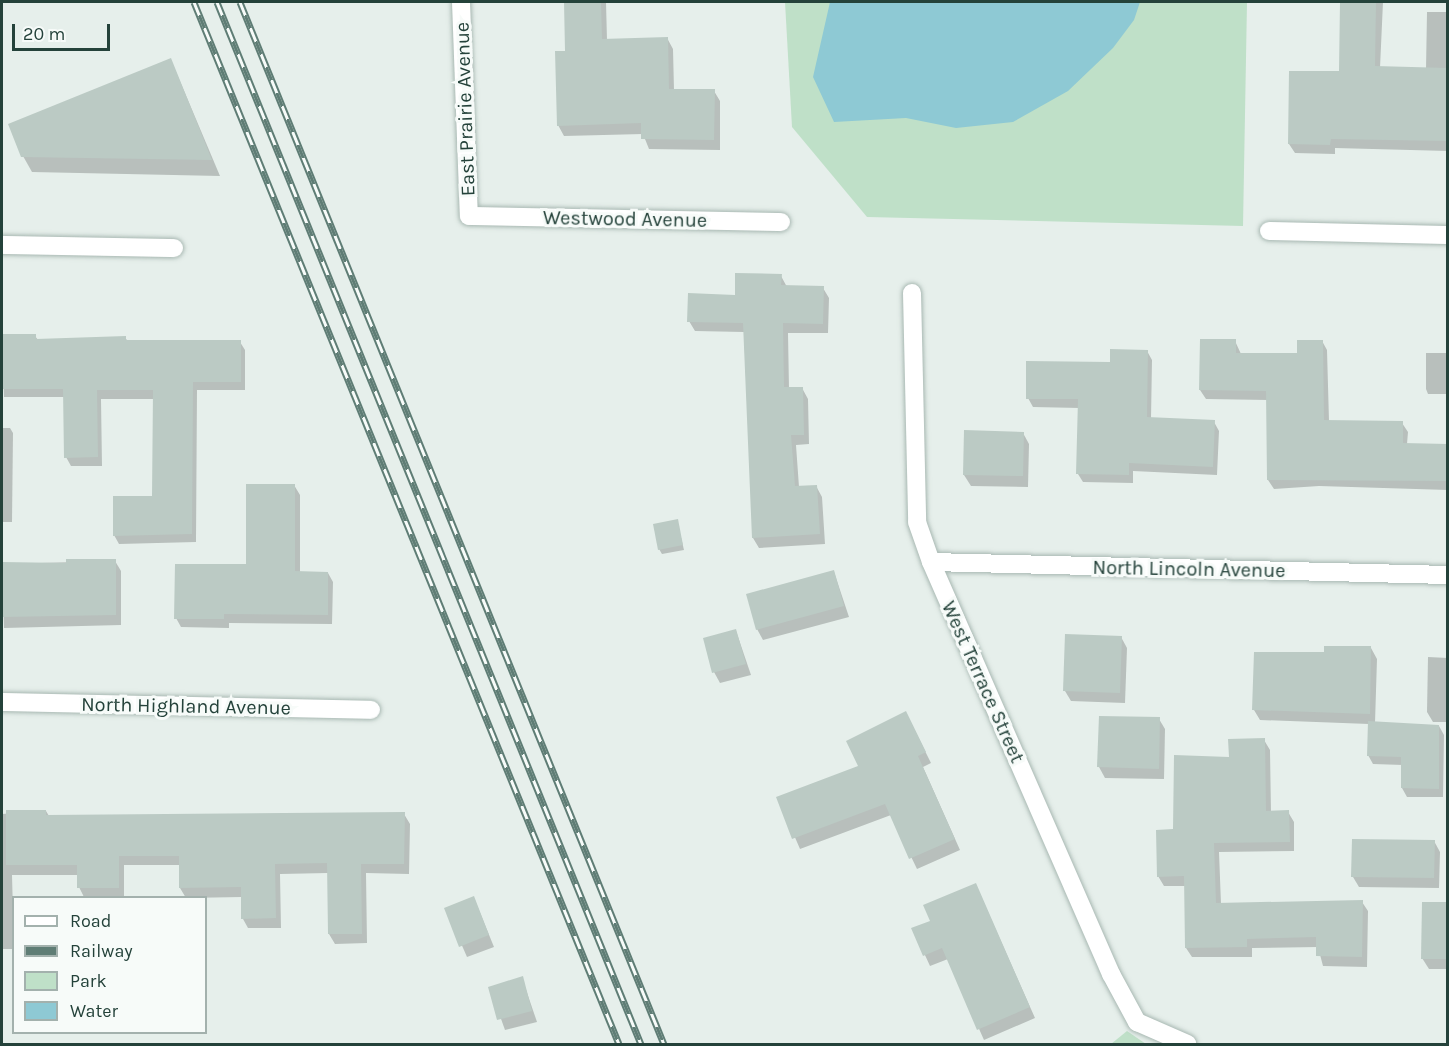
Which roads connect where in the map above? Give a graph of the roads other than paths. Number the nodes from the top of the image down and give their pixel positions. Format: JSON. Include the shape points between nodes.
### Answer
{"nodes":[{"id":1,"x":461,"y":2,"type":"edge"},
{"id":2,"x":469,"y":216,"type":"joint"},
{"id":3,"x":781,"y":222,"type":"dead end"},
{"id":4,"x":1269,"y":231,"type":"dead end"},
{"id":5,"x":1448,"y":235,"type":"edge"},
{"id":6,"x":2,"y":245,"type":"edge"},
{"id":7,"x":174,"y":248,"type":"dead end"},
{"id":8,"x":912,"y":292,"type":"dead end"},
{"id":9,"x":931,"y":562,"type":"junction"},
{"id":10,"x":1448,"y":575,"type":"edge"},
{"id":11,"x":2,"y":702,"type":"edge"},
{"id":12,"x":371,"y":710,"type":"dead end"},
{"id":13,"x":1187,"y":1044,"type":"edge"}],
"edges":[{"from":1,"to":2,"type":"street","name":"East Prairie Avenue"},
{"from":2,"to":3,"type":"street","name":"Westwood Avenue"},
{"from":4,"to":5,"type":"street"},
{"from":6,"to":7,"type":"street"},
{"from":8,"to":9,"type":"street","name":"West Terrace Street","via":[[916,511]]},
{"from":9,"to":10,"type":"street","name":"North Lincoln Avenue"},
{"from":9,"to":13,"type":"street","name":"West Terrace Street","via":[[1112,975],[1137,1022]]},
{"from":11,"to":12,"type":"street","name":"North Highland Avenue"}]}
